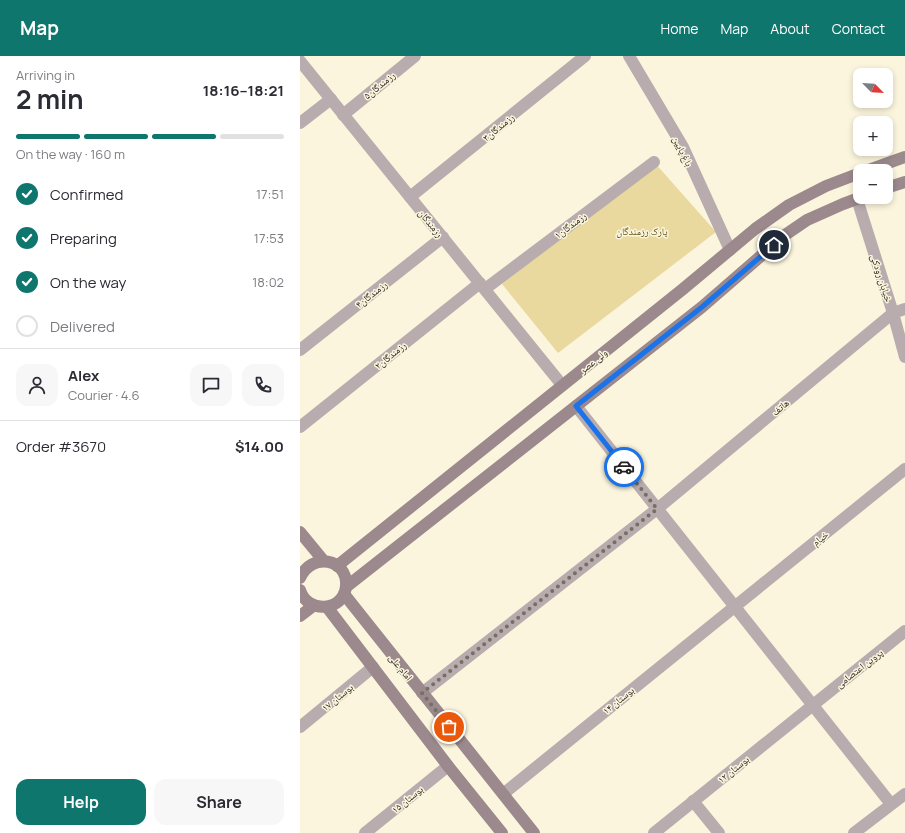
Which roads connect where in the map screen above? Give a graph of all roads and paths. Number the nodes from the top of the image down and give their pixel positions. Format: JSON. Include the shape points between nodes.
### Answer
{"nodes":[{"id":1,"x":415,"y":56,"type":"edge"},
{"id":2,"x":585,"y":56,"type":"edge"},
{"id":3,"x":629,"y":56,"type":"edge"},
{"id":4,"x":300,"y":61,"type":"edge"},
{"id":5,"x":331,"y":99,"type":"junction"},
{"id":6,"x":343,"y":114,"type":"junction"},
{"id":7,"x":300,"y":123,"type":"edge"},
{"id":8,"x":905,"y":157,"type":"edge"},
{"id":9,"x":654,"y":162,"type":"dead end"},
{"id":10,"x":886,"y":164,"type":"edge"},
{"id":11,"x":853,"y":176,"type":"edge"},
{"id":12,"x":905,"y":182,"type":"edge"},
{"id":13,"x":893,"y":186,"type":"edge"},
{"id":14,"x":410,"y":197,"type":"junction"},
{"id":15,"x":853,"y":201,"type":"edge"},
{"id":16,"x":861,"y":204,"type":"edge"},
{"id":17,"x":443,"y":237,"type":"junction"},
{"id":18,"x":730,"y":250,"type":"junction"},
{"id":19,"x":482,"y":286,"type":"junction"},
{"id":20,"x":905,"y":309,"type":"edge"},
{"id":21,"x":893,"y":313,"type":"junction"},
{"id":22,"x":300,"y":350,"type":"edge"},
{"id":23,"x":905,"y":357,"type":"edge"},
{"id":24,"x":562,"y":385,"type":"junction"},
{"id":25,"x":576,"y":406,"type":"junction"},
{"id":26,"x":300,"y":427,"type":"edge"},
{"id":27,"x":905,"y":469,"type":"edge"},
{"id":28,"x":657,"y":509,"type":"junction"},
{"id":29,"x":300,"y":532,"type":"edge"},
{"id":30,"x":322,"y":560,"type":"junction"},
{"id":31,"x":337,"y":566,"type":"junction"},
{"id":32,"x":300,"y":578,"type":"edge"},
{"id":33,"x":300,"y":590,"type":"edge"},
{"id":34,"x":345,"y":591,"type":"junction"},
{"id":35,"x":313,"y":606,"type":"junction"},
{"id":36,"x":734,"y":606,"type":"junction"},
{"id":37,"x":327,"y":607,"type":"junction"},
{"id":38,"x":300,"y":616,"type":"edge"},
{"id":39,"x":905,"y":631,"type":"edge"},
{"id":40,"x":373,"y":667,"type":"junction"},
{"id":41,"x":422,"y":693,"type":"junction"},
{"id":42,"x":812,"y":705,"type":"junction"},
{"id":43,"x":300,"y":727,"type":"edge"},
{"id":44,"x":448,"y":766,"type":"junction"},
{"id":45,"x":503,"y":794,"type":"junction"},
{"id":46,"x":900,"y":800,"type":"edge"},
{"id":47,"x":693,"y":801,"type":"junction"},
{"id":48,"x":365,"y":833,"type":"edge"},
{"id":49,"x":502,"y":833,"type":"edge"},
{"id":50,"x":534,"y":833,"type":"edge"},
{"id":51,"x":654,"y":833,"type":"edge"},
{"id":52,"x":719,"y":833,"type":"edge"},
{"id":53,"x":854,"y":833,"type":"edge"}],
"edges":[{"from":1,"to":6,"type":"street","name":"رزمندگان۵"},
{"from":2,"to":14,"type":"street","name":"رزمندگان۳"},
{"from":3,"to":18,"type":"street","name":"باغ پایین","via":[[683,147]]},
{"from":4,"to":5,"type":"street","name":"رزمندگان"},
{"from":5,"to":6,"type":"street","name":"رزمندگان"},
{"from":5,"to":7,"type":"street"},
{"from":6,"to":14,"type":"street","name":"رزمندگان"},
{"from":8,"to":10,"type":"street"},
{"from":9,"to":19,"type":"street","name":"رزمندگان۱"},
{"from":11,"to":18,"type":"street","name":"ولی عصر","via":[[789,205],[754,229]]},
{"from":12,"to":13,"type":"street"},
{"from":14,"to":17,"type":"street","name":"رزمندگان"},
{"from":15,"to":25,"type":"street","via":[[807,220],[785,235],[702,307]]},
{"from":16,"to":21,"type":"street","name":"خیابان رودکی"},
{"from":17,"to":19,"type":"street","name":"رزمندگان"},
{"from":17,"to":22,"type":"street","name":"رزمندگان۴"},
{"from":18,"to":24,"type":"street","name":"ولی عصر"},
{"from":19,"to":24,"type":"street","name":"رزمندگان"},
{"from":19,"to":26,"type":"street","name":"رزمندگان۲"},
{"from":20,"to":21,"type":"street","name":"هاتف"},
{"from":21,"to":23,"type":"street","name":"خیابان رودکی"},
{"from":21,"to":28,"type":"street","name":"هاتف"},
{"from":24,"to":31,"type":"street","name":"ولی عصر"},
{"from":25,"to":28,"type":"street"},
{"from":25,"to":34,"type":"street"},
{"from":27,"to":36,"type":"street","name":"خیام"},
{"from":28,"to":36,"type":"street"},
{"from":28,"to":41,"type":"street","name":"هاتف"},
{"from":29,"to":30,"type":"street"},
{"from":30,"to":31,"type":"street"},
{"from":30,"to":32,"type":"street","via":[[308,566]]},
{"from":31,"to":34,"type":"street","name":"امام علی","via":[[345,579]]},
{"from":33,"to":35,"type":"street","via":[[301,595]]},
{"from":34,"to":37,"type":"street","via":[[334,605]]},
{"from":34,"to":41,"type":"street","name":"امام علی"},
{"from":35,"to":37,"type":"street"},
{"from":35,"to":38,"type":"street"},
{"from":36,"to":42,"type":"street"},
{"from":36,"to":45,"type":"street","name":"بوستان ۱۴"},
{"from":37,"to":40,"type":"street"},
{"from":39,"to":42,"type":"street","name":"پروین اعتصامی"},
{"from":40,"to":43,"type":"street","name":"بوستان ۱۷"},
{"from":40,"to":44,"type":"street"},
{"from":41,"to":45,"type":"street","name":"امام علی"},
{"from":42,"to":46,"type":"street"},
{"from":42,"to":47,"type":"street","name":"بوستان ۱۲"},
{"from":44,"to":48,"type":"street","name":"بوستان ۱۵"},
{"from":44,"to":49,"type":"street"},
{"from":45,"to":50,"type":"street","name":"امام علی"},
{"from":46,"to":53,"type":"street"},
{"from":47,"to":51,"type":"street","name":"بوستان ۱۲"},
{"from":47,"to":52,"type":"street"}]}
